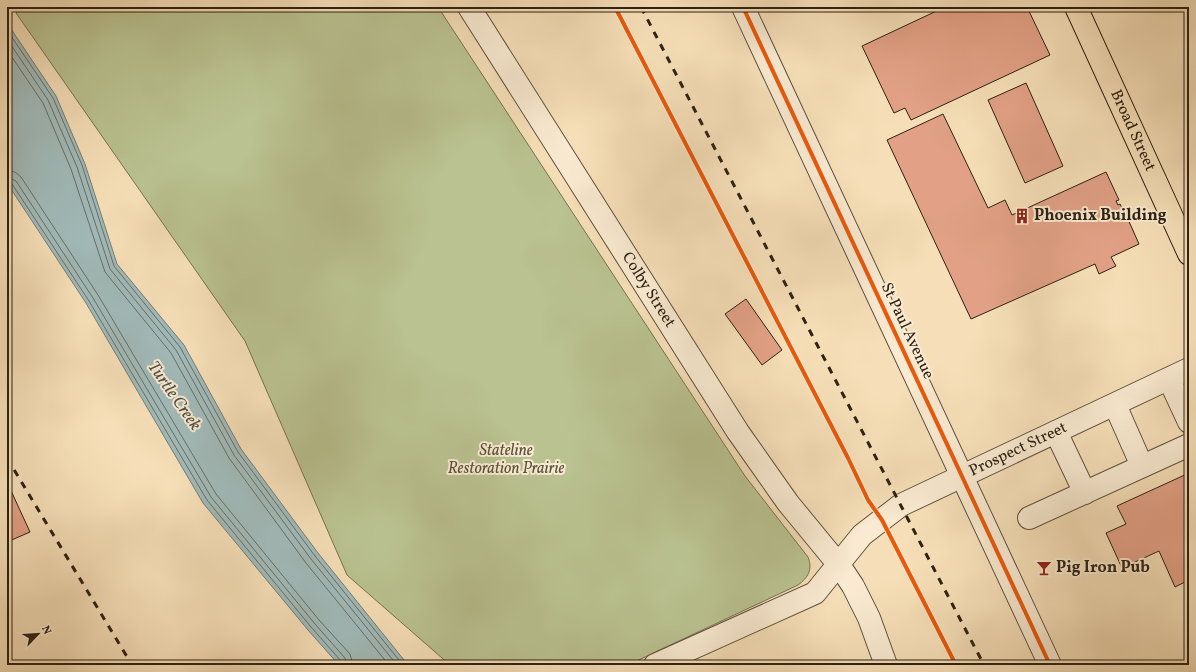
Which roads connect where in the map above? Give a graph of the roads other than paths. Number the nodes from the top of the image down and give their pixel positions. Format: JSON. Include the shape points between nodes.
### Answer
{"nodes":[{"id":1,"x":469,"y":7,"type":"edge"},
{"id":2,"x":743,"y":7,"type":"edge"},
{"id":3,"x":1076,"y":7,"type":"edge"},
{"id":4,"x":1189,"y":254,"type":"edge"},
{"id":5,"x":1189,"y":369,"type":"edge"},
{"id":6,"x":1169,"y":379,"type":"junction"},
{"id":7,"x":1114,"y":404,"type":"junction"},
{"id":8,"x":1189,"y":422,"type":"edge"},
{"id":9,"x":1056,"y":432,"type":"junction"},
{"id":10,"x":1189,"y":445,"type":"edge"},
{"id":11,"x":1142,"y":466,"type":"junction"},
{"id":12,"x":961,"y":478,"type":"junction"},
{"id":13,"x":1085,"y":493,"type":"junction"},
{"id":14,"x":1029,"y":518,"type":"dead end"},
{"id":15,"x":838,"y":566,"type":"junction"},
{"id":16,"x":655,"y":665,"type":"edge"},
{"id":17,"x":886,"y":665,"type":"edge"},
{"id":18,"x":1050,"y":665,"type":"edge"}],
"edges":[{"from":1,"to":15,"type":"street","name":"Colby Street","via":[[738,432],[788,503]]},
{"from":2,"to":12,"type":"street","name":"St Paul Avenue"},
{"from":3,"to":4,"type":"main road","name":"Broad Street"},
{"from":5,"to":6,"type":"street","name":"Prospect Street"},
{"from":6,"to":7,"type":"street","name":"Prospect Street"},
{"from":6,"to":8,"type":"street"},
{"from":7,"to":9,"type":"street","name":"Prospect Street"},
{"from":7,"to":11,"type":"street"},
{"from":9,"to":12,"type":"street","name":"Prospect Street"},
{"from":9,"to":13,"type":"street"},
{"from":10,"to":11,"type":"street"},
{"from":11,"to":13,"type":"street"},
{"from":12,"to":15,"type":"street","name":"Prospect Street","via":[[901,505],[862,535]]},
{"from":12,"to":18,"type":"street","name":"St Paul Avenue"},
{"from":13,"to":14,"type":"street"},
{"from":15,"to":16,"type":"street","name":"Prospect Street","via":[[815,593],[801,601]]},
{"from":15,"to":17,"type":"street","name":"Colby Street","via":[[853,586],[869,618]]}]}
